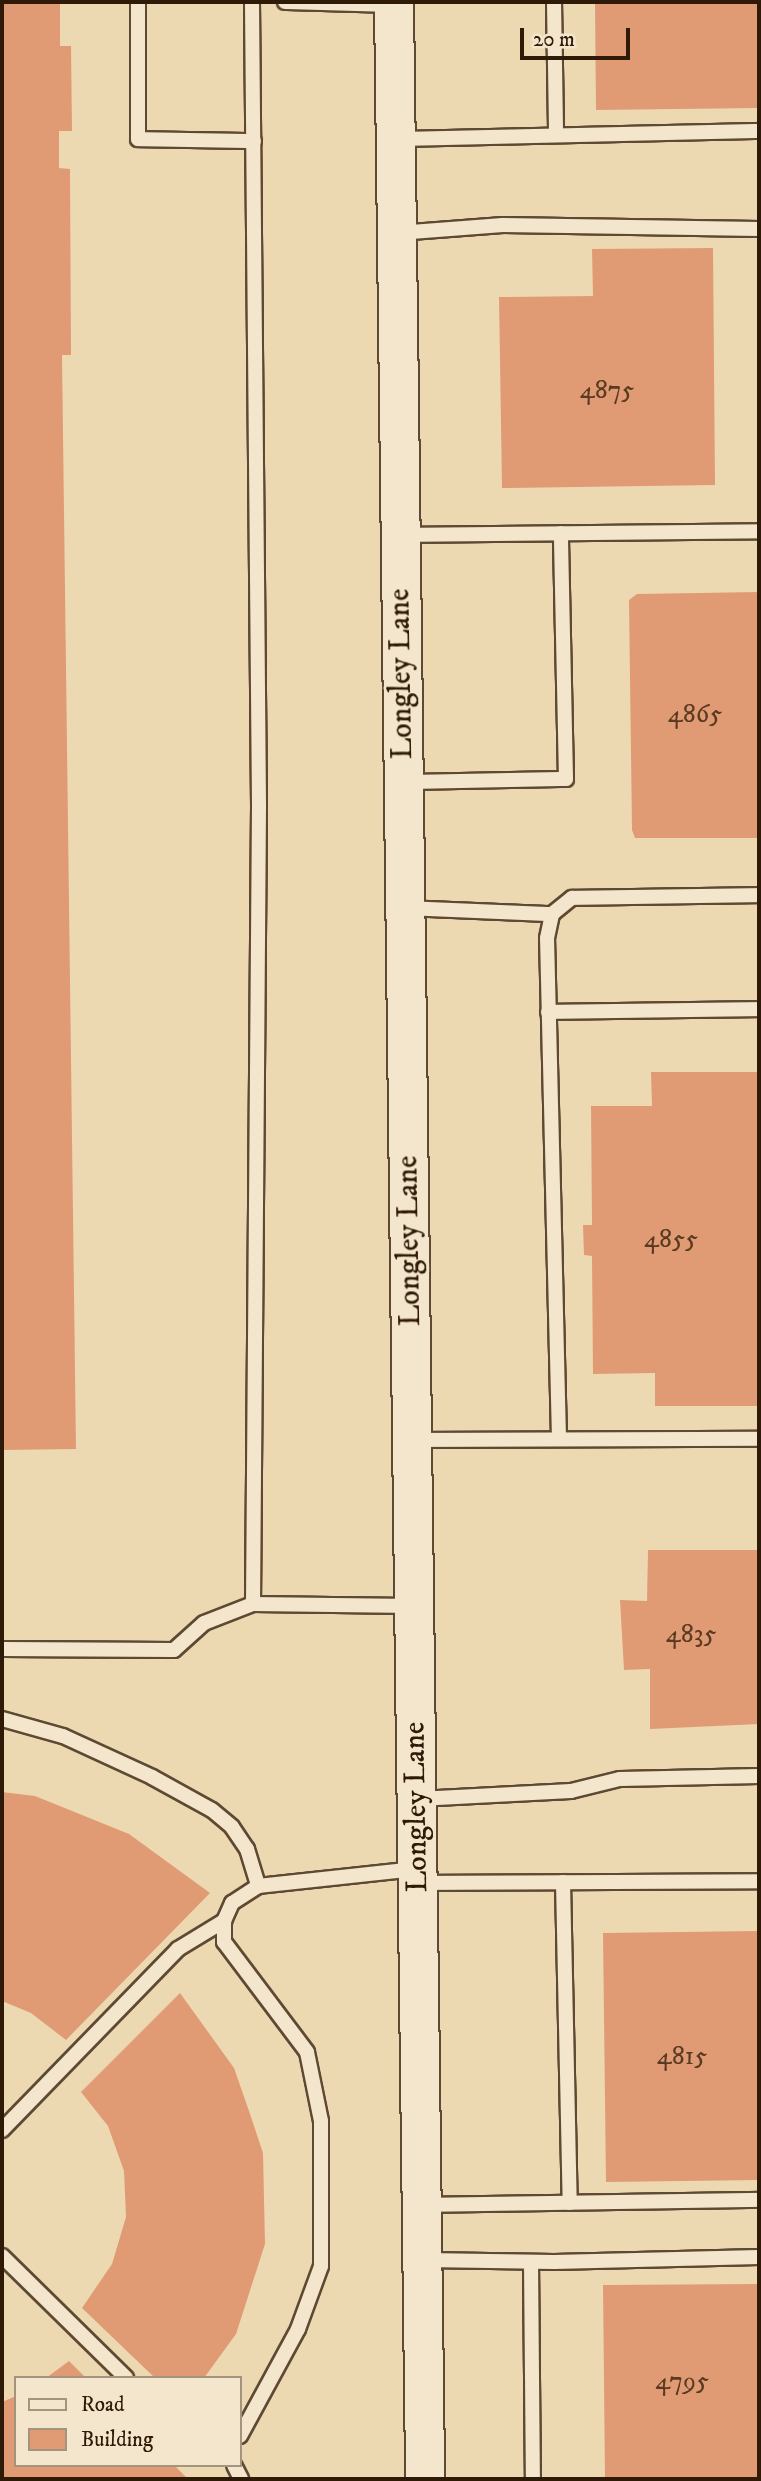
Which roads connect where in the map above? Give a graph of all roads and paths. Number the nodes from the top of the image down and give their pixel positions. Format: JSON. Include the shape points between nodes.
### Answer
{"nodes":[{"id":1,"x":138,"y":2,"type":"edge"},
{"id":2,"x":252,"y":2,"type":"edge"},
{"id":3,"x":285,"y":2,"type":"edge"},
{"id":4,"x":554,"y":2,"type":"edge"},
{"id":5,"x":394,"y":4,"type":"edge"},
{"id":6,"x":759,"y":131,"type":"edge"},
{"id":7,"x":556,"y":135,"type":"junction"},
{"id":8,"x":396,"y":139,"type":"junction"},
{"id":9,"x":254,"y":141,"type":"junction"},
{"id":10,"x":759,"y":229,"type":"edge"},
{"id":11,"x":397,"y":233,"type":"junction"},
{"id":12,"x":759,"y":531,"type":"edge"},
{"id":13,"x":561,"y":533,"type":"junction"},
{"id":14,"x":401,"y":535,"type":"junction"},
{"id":15,"x":404,"y":782,"type":"junction"},
{"id":16,"x":759,"y":895,"type":"edge"},
{"id":17,"x":405,"y":908,"type":"junction"},
{"id":18,"x":552,"y":914,"type":"junction"},
{"id":19,"x":759,"y":1009,"type":"edge"},
{"id":20,"x":548,"y":1012,"type":"junction"},
{"id":21,"x":559,"y":1439,"type":"junction"},
{"id":22,"x":759,"y":1439,"type":"edge"},
{"id":23,"x":412,"y":1440,"type":"junction"},
{"id":24,"x":253,"y":1604,"type":"junction"},
{"id":25,"x":414,"y":1606,"type":"junction"},
{"id":26,"x":2,"y":1648,"type":"edge"},
{"id":27,"x":2,"y":1719,"type":"edge"},
{"id":28,"x":759,"y":1776,"type":"edge"},
{"id":29,"x":416,"y":1799,"type":"junction"},
{"id":30,"x":417,"y":1876,"type":"junction"},
{"id":31,"x":759,"y":1881,"type":"edge"},
{"id":32,"x":563,"y":1882,"type":"junction"},
{"id":33,"x":258,"y":1886,"type":"junction"},
{"id":34,"x":224,"y":1921,"type":"junction"},
{"id":35,"x":2,"y":2130,"type":"edge"},
{"id":36,"x":759,"y":2200,"type":"edge"},
{"id":37,"x":570,"y":2203,"type":"junction"},
{"id":38,"x":421,"y":2205,"type":"junction"},
{"id":39,"x":2,"y":2256,"type":"edge"},
{"id":40,"x":759,"y":2257,"type":"edge"},
{"id":41,"x":422,"y":2260,"type":"junction"},
{"id":42,"x":531,"y":2262,"type":"junction"},
{"id":43,"x":124,"y":2376,"type":"edge"},
{"id":44,"x":242,"y":2432,"type":"edge"},
{"id":45,"x":425,"y":2479,"type":"edge"},
{"id":46,"x":533,"y":2479,"type":"edge"}],
"edges":[{"from":1,"to":9,"type":"lane","via":[[138,139]]},
{"from":2,"to":9,"type":"lane"},
{"from":3,"to":5,"type":"lane"},
{"from":4,"to":7,"type":"lane"},
{"from":5,"to":8,"type":"main road","name":"Longley Lane"},
{"from":6,"to":7,"type":"lane"},
{"from":7,"to":8,"type":"lane"},
{"from":8,"to":11,"type":"main road","name":"Longley Lane"},
{"from":9,"to":24,"type":"lane","via":[[259,819]]},
{"from":10,"to":11,"type":"lane","via":[[503,225]]},
{"from":11,"to":14,"type":"main road","name":"Longley Lane"},
{"from":12,"to":13,"type":"lane"},
{"from":13,"to":14,"type":"lane"},
{"from":13,"to":15,"type":"lane","via":[[566,779]]},
{"from":14,"to":15,"type":"main road","name":"Longley Lane"},
{"from":15,"to":17,"type":"main road","name":"Longley Lane"},
{"from":16,"to":18,"type":"lane","via":[[572,898]]},
{"from":17,"to":18,"type":"lane"},
{"from":17,"to":23,"type":"main road","name":"Longley Lane"},
{"from":18,"to":20,"type":"lane","via":[[547,938]]},
{"from":19,"to":20,"type":"lane"},
{"from":20,"to":21,"type":"lane"},
{"from":21,"to":22,"type":"lane"},
{"from":21,"to":23,"type":"lane"},
{"from":23,"to":25,"type":"main road","name":"Longley Lane"},
{"from":24,"to":25,"type":"lane"},
{"from":24,"to":26,"type":"lane","via":[[204,1623],[174,1650]]},
{"from":25,"to":29,"type":"main road","name":"Longley Lane"},
{"from":27,"to":33,"type":"lane","via":[[63,1736],[212,1810],[232,1827],[247,1849]]},
{"from":28,"to":29,"type":"lane","via":[[620,1779],[570,1791]]},
{"from":29,"to":30,"type":"main road","name":"Longley Lane"},
{"from":30,"to":32,"type":"lane"},
{"from":30,"to":33,"type":"lane"},
{"from":30,"to":38,"type":"main road","name":"Longley Lane"},
{"from":31,"to":32,"type":"lane"},
{"from":32,"to":37,"type":"lane"},
{"from":33,"to":34,"type":"lane","via":[[232,1903]]},
{"from":34,"to":35,"type":"lane","via":[[178,1948]]},
{"from":34,"to":44,"type":"lane","via":[[223,1942],[307,2052],[321,2121],[321,2266],[298,2329]]},
{"from":36,"to":37,"type":"lane"},
{"from":37,"to":38,"type":"lane"},
{"from":38,"to":41,"type":"main road","name":"Longley Lane"},
{"from":39,"to":43,"type":"lane"},
{"from":40,"to":42,"type":"lane"},
{"from":41,"to":42,"type":"lane"},
{"from":41,"to":45,"type":"main road","name":"Longley Lane"},
{"from":42,"to":46,"type":"lane"}]}
